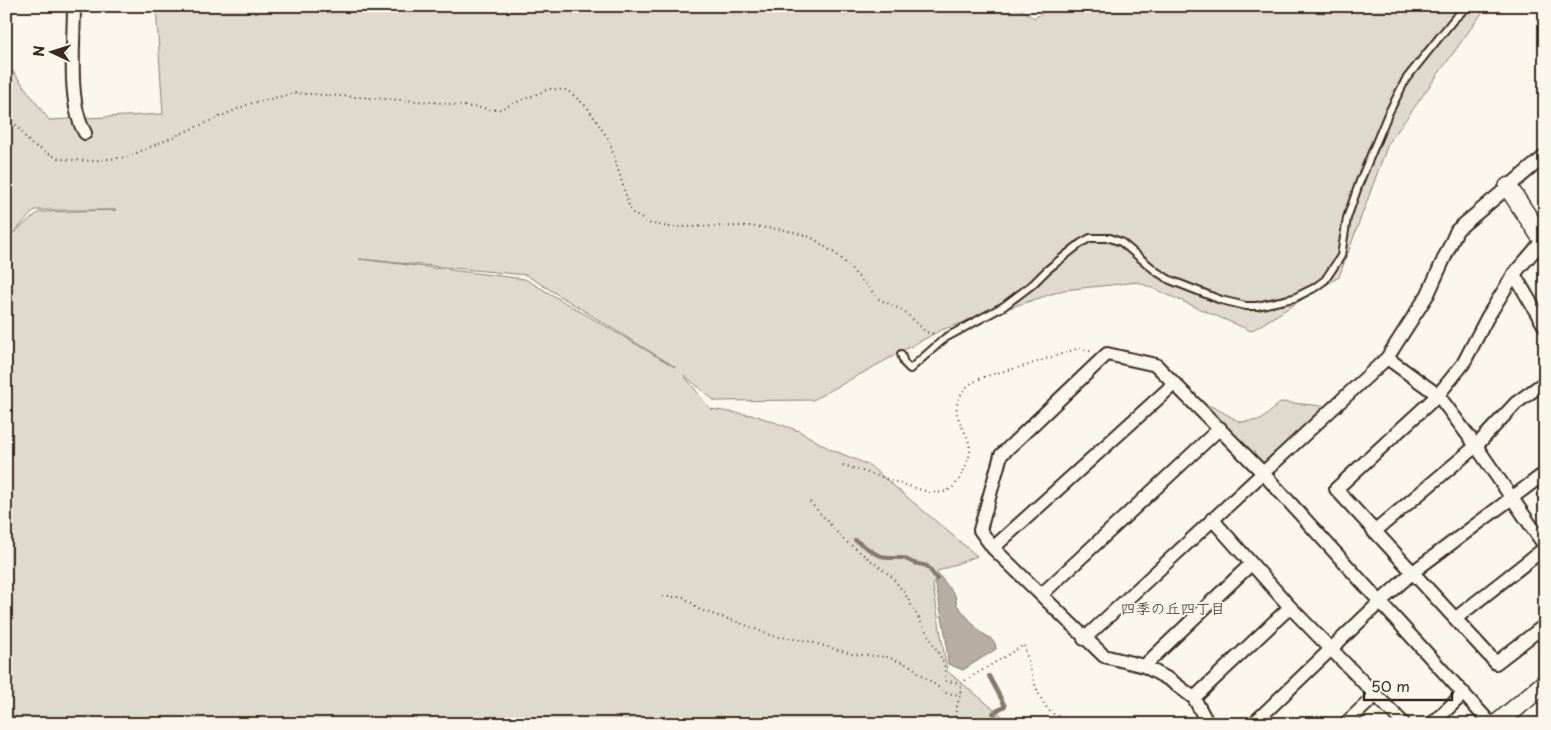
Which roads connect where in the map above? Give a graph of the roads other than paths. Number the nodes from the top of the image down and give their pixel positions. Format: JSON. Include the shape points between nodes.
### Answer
{"nodes":[{"id":1,"x":74,"y":6,"type":"edge"},
{"id":2,"x":1468,"y":6,"type":"edge"},
{"id":3,"x":85,"y":134,"type":"dead end"},
{"id":4,"x":1545,"y":156,"type":"edge"},
{"id":5,"x":1508,"y":187,"type":"junction"},
{"id":6,"x":1544,"y":240,"type":"edge"},
{"id":7,"x":1514,"y":274,"type":"junction"},
{"id":8,"x":1545,"y":327,"type":"edge"},
{"id":9,"x":901,"y":354,"type":"dead end"},
{"id":10,"x":1387,"y":358,"type":"junction"},
{"id":11,"x":1545,"y":382,"type":"edge"},
{"id":12,"x":1174,"y":384,"type":"junction"},
{"id":13,"x":1438,"y":395,"type":"junction"},
{"id":14,"x":1220,"y":428,"type":"junction"},
{"id":15,"x":1476,"y":446,"type":"junction"},
{"id":16,"x":1262,"y":472,"type":"junction"},
{"id":17,"x":1545,"y":474,"type":"edge"},
{"id":18,"x":1511,"y":498,"type":"junction"},
{"id":19,"x":1212,"y":519,"type":"junction"},
{"id":20,"x":1374,"y":532,"type":"junction"},
{"id":21,"x":1545,"y":547,"type":"edge"},
{"id":22,"x":993,"y":548,"type":"junction"},
{"id":23,"x":1251,"y":564,"type":"junction"},
{"id":24,"x":1414,"y":572,"type":"junction"},
{"id":25,"x":1042,"y":594,"type":"junction"},
{"id":26,"x":1381,"y":601,"type":"junction"},
{"id":27,"x":1290,"y":607,"type":"junction"},
{"id":28,"x":1456,"y":618,"type":"junction"},
{"id":29,"x":1545,"y":625,"type":"edge"},
{"id":30,"x":1084,"y":639,"type":"junction"},
{"id":31,"x":1330,"y":650,"type":"junction"},
{"id":32,"x":1144,"y":666,"type":"junction"},
{"id":33,"x":1545,"y":683,"type":"edge"},
{"id":34,"x":1464,"y":693,"type":"junction"},
{"id":35,"x":1375,"y":696,"type":"junction"},
{"id":36,"x":1194,"y":698,"type":"junction"},
{"id":37,"x":1208,"y":724,"type":"edge"},
{"id":38,"x":1253,"y":724,"type":"edge"},
{"id":39,"x":1345,"y":724,"type":"edge"},
{"id":40,"x":1404,"y":724,"type":"edge"},
{"id":41,"x":1432,"y":724,"type":"edge"},
{"id":42,"x":1492,"y":724,"type":"edge"},
{"id":43,"x":1497,"y":724,"type":"edge"}],
"edges":[{"from":1,"to":3,"type":"street","via":[[74,81],[80,124]]},
{"from":2,"to":9,"type":"lane","via":[[1406,80],[1360,181],[1347,218],[1341,256],[1325,280],[1314,288],[1294,298],[1257,306],[1221,300],[1170,280],[1132,249],[1101,236],[1081,243],[1004,306],[945,338],[910,369],[904,364]]},
{"from":4,"to":5,"type":"street"},
{"from":5,"to":6,"type":"street"},
{"from":5,"to":10,"type":"street","via":[[1457,230],[1428,294]]},
{"from":6,"to":7,"type":"street"},
{"from":7,"to":8,"type":"street"},
{"from":7,"to":13,"type":"street","via":[[1463,364]]},
{"from":10,"to":13,"type":"street"},
{"from":10,"to":16,"type":"street"},
{"from":11,"to":15,"type":"street","via":[[1516,403]]},
{"from":12,"to":14,"type":"street"},
{"from":12,"to":22,"type":"street"},
{"from":12,"to":22,"type":"street","via":[[1156,364],[1107,354],[1001,455],[980,530]]},
{"from":13,"to":15,"type":"street"},
{"from":13,"to":20,"type":"street","via":[[1336,489]]},
{"from":14,"to":16,"type":"street"},
{"from":14,"to":25,"type":"street"},
{"from":15,"to":18,"type":"street"},
{"from":15,"to":20,"type":"street"},
{"from":16,"to":19,"type":"street"},
{"from":16,"to":26,"type":"street"},
{"from":17,"to":18,"type":"street"},
{"from":18,"to":21,"type":"street"},
{"from":18,"to":24,"type":"street"},
{"from":19,"to":23,"type":"street"},
{"from":19,"to":30,"type":"street"},
{"from":20,"to":24,"type":"street"},
{"from":21,"to":28,"type":"street"},
{"from":22,"to":25,"type":"street"},
{"from":23,"to":27,"type":"street"},
{"from":23,"to":32,"type":"street"},
{"from":24,"to":26,"type":"street"},
{"from":24,"to":28,"type":"street"},
{"from":25,"to":30,"type":"street"},
{"from":26,"to":31,"type":"street"},
{"from":26,"to":34,"type":"street"},
{"from":27,"to":31,"type":"street"},
{"from":27,"to":36,"type":"street"},
{"from":28,"to":29,"type":"street","via":[[1496,663]]},
{"from":30,"to":32,"type":"street","via":[[1104,656]]},
{"from":31,"to":35,"type":"street"},
{"from":31,"to":38,"type":"street"},
{"from":32,"to":36,"type":"street"},
{"from":33,"to":43,"type":"street"},
{"from":34,"to":41,"type":"street"},
{"from":34,"to":42,"type":"street"},
{"from":35,"to":39,"type":"street"},
{"from":35,"to":40,"type":"street"},
{"from":36,"to":37,"type":"street"}]}
